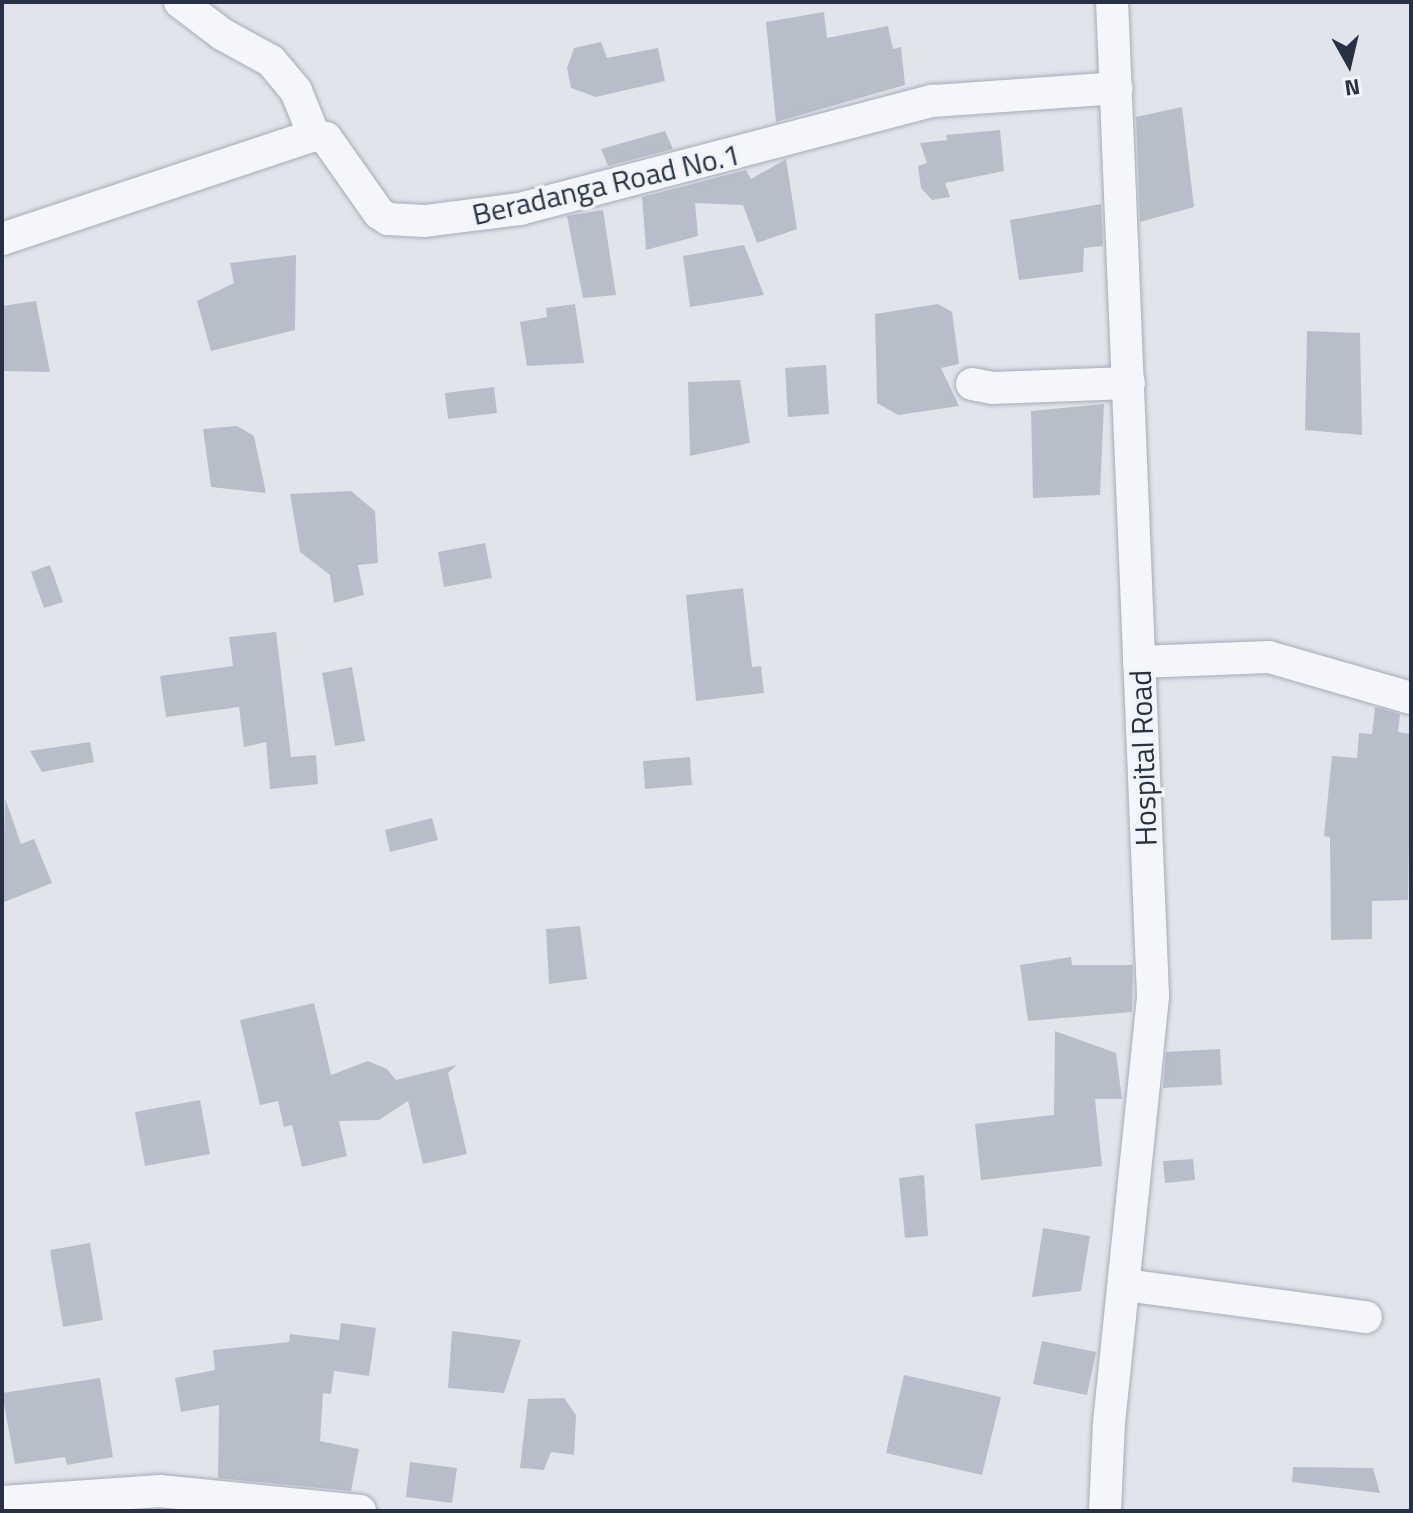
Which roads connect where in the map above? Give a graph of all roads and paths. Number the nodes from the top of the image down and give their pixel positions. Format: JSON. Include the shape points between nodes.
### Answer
{"nodes":[{"id":1,"x":180,"y":2,"type":"edge"},
{"id":2,"x":1112,"y":2,"type":"edge"},
{"id":3,"x":1117,"y":88,"type":"junction"},
{"id":4,"x":314,"y":135,"type":"junction"},
{"id":5,"x":2,"y":239,"type":"edge"},
{"id":6,"x":1129,"y":383,"type":"junction"},
{"id":7,"x":972,"y":384,"type":"dead end"},
{"id":8,"x":1139,"y":662,"type":"junction"},
{"id":9,"x":1411,"y":698,"type":"edge"},
{"id":10,"x":1125,"y":1285,"type":"junction"},
{"id":11,"x":1366,"y":1317,"type":"dead end"},
{"id":12,"x":2,"y":1502,"type":"edge"},
{"id":13,"x":360,"y":1511,"type":"edge"},
{"id":14,"x":1105,"y":1511,"type":"edge"}],
"edges":[{"from":1,"to":4,"type":"street","via":[[222,34],[271,61],[296,91]]},
{"from":2,"to":3,"type":"street","name":"Hospital Road"},
{"from":3,"to":4,"type":"street","name":"Beradanga Road No.1","via":[[933,101],[520,209],[425,221],[388,219],[379,213],[332,145]]},
{"from":3,"to":6,"type":"street","name":"Hospital Road"},
{"from":4,"to":5,"type":"street"},
{"from":6,"to":7,"type":"street"},
{"from":6,"to":8,"type":"street","name":"Hospital Road"},
{"from":8,"to":9,"type":"street","via":[[1269,657]]},
{"from":8,"to":10,"type":"street","name":"Hospital Road","via":[[1153,995]]},
{"from":10,"to":11,"type":"street"},
{"from":10,"to":14,"type":"street","name":"Hospital Road"},
{"from":12,"to":13,"type":"street","via":[[160,1491]]}]}
